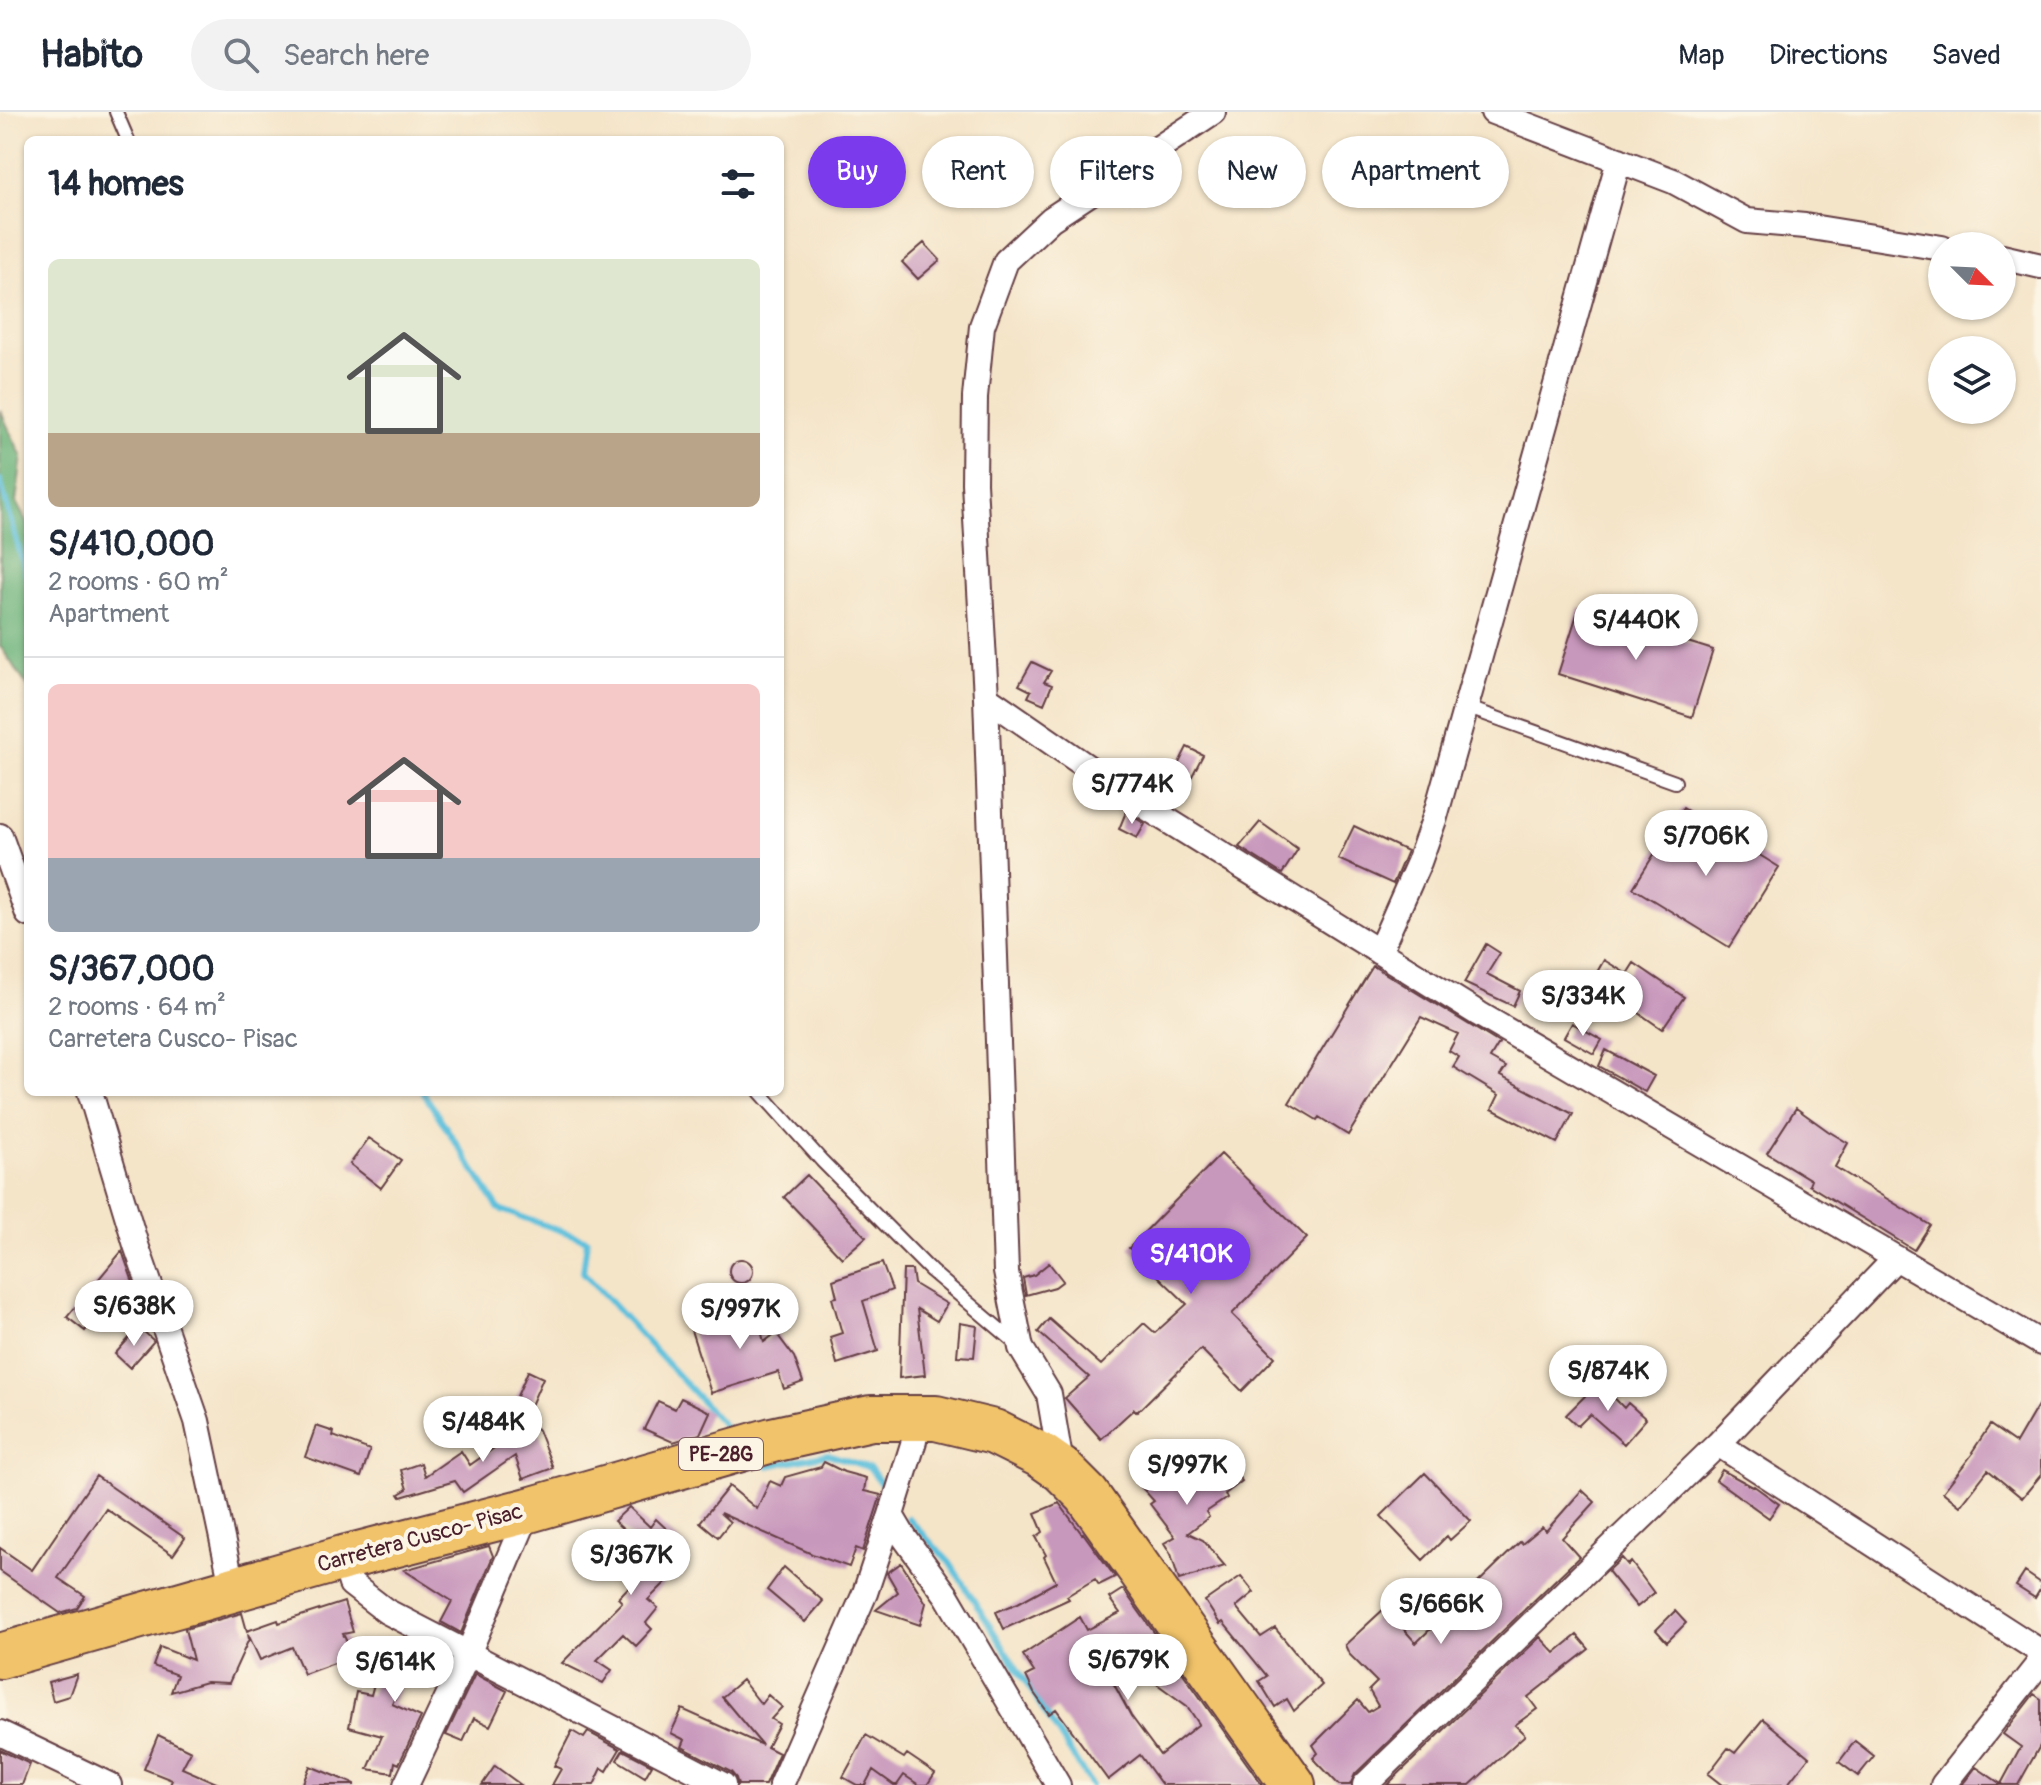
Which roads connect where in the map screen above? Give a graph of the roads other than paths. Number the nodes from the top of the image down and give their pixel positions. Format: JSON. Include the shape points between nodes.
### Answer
{"nodes":[{"id":1,"x":116,"y":112,"type":"edge"},
{"id":2,"x":1213,"y":112,"type":"edge"},
{"id":3,"x":1493,"y":112,"type":"edge"},
{"id":4,"x":126,"y":136,"type":"edge"},
{"id":5,"x":1619,"y":160,"type":"junction"},
{"id":6,"x":1928,"y":246,"type":"edge"},
{"id":7,"x":2016,"y":260,"type":"edge"},
{"id":8,"x":2041,"y":266,"type":"edge"},
{"id":9,"x":986,"y":697,"type":"junction"},
{"id":10,"x":1466,"y":707,"type":"junction"},
{"id":11,"x":1675,"y":782,"type":"dead end"},
{"id":12,"x":0,"y":836,"type":"edge"},
{"id":13,"x":24,"y":903,"type":"edge"},
{"id":14,"x":1379,"y":952,"type":"junction"},
{"id":15,"x":91,"y":1096,"type":"edge"},
{"id":16,"x":764,"y":1096,"type":"edge"},
{"id":17,"x":1896,"y":1258,"type":"junction"},
{"id":18,"x":2041,"y":1343,"type":"edge"},
{"id":19,"x":1021,"y":1348,"type":"junction"},
{"id":20,"x":915,"y":1417,"type":"junction"},
{"id":21,"x":1718,"y":1444,"type":"junction"},
{"id":22,"x":1062,"y":1470,"type":"junction"},
{"id":23,"x":529,"y":1510,"type":"junction"},
{"id":24,"x":891,"y":1515,"type":"junction"},
{"id":25,"x":343,"y":1558,"type":"junction"},
{"id":26,"x":233,"y":1590,"type":"junction"},
{"id":27,"x":2041,"y":1652,"type":"edge"},
{"id":28,"x":468,"y":1654,"type":"junction"},
{"id":29,"x":0,"y":1656,"type":"edge"},
{"id":30,"x":2041,"y":1661,"type":"edge"},
{"id":31,"x":0,"y":1733,"type":"edge"},
{"id":32,"x":73,"y":1777,"type":"edge"},
{"id":33,"x":109,"y":1785,"type":"edge"},
{"id":34,"x":406,"y":1785,"type":"edge"},
{"id":35,"x":723,"y":1785,"type":"edge"},
{"id":36,"x":781,"y":1785,"type":"edge"},
{"id":37,"x":1058,"y":1785,"type":"edge"},
{"id":38,"x":1293,"y":1785,"type":"edge"},
{"id":39,"x":1365,"y":1785,"type":"edge"},
{"id":40,"x":1943,"y":1785,"type":"edge"}],
"edges":[{"from":1,"to":4,"type":"lane"},
{"from":2,"to":9,"type":"street","via":[[1051,219],[1006,261],[982,326],[975,397],[974,483]]},
{"from":3,"to":5,"type":"street"},
{"from":5,"to":6,"type":"street","via":[[1673,181],[1747,221]]},
{"from":5,"to":10,"type":"street"},
{"from":7,"to":8,"type":"street"},
{"from":9,"to":14,"type":"street","via":[[1138,802]]},
{"from":9,"to":19,"type":"street","via":[[1006,1272]]},
{"from":10,"to":11,"type":"lane"},
{"from":10,"to":14,"type":"street","via":[[1435,817]]},
{"from":12,"to":13,"type":"street"},
{"from":14,"to":17,"type":"street"},
{"from":15,"to":26,"type":"street","via":[[197,1421]]},
{"from":16,"to":19,"type":"lane","via":[[931,1271]]},
{"from":17,"to":18,"type":"street"},
{"from":17,"to":21,"type":"street"},
{"from":19,"to":22,"type":"street","via":[[1049,1394]]},
{"from":20,"to":22,"type":"highway","name":"Carretera Cusco- Pisac","number":"PE-28G","via":[[994,1432]]},
{"from":20,"to":23,"type":"highway","name":"Carretera Cusco- Pisac","number":"PE-28G","via":[[871,1418],[772,1440]]},
{"from":20,"to":24,"type":"street","via":[[914,1441]]},
{"from":21,"to":27,"type":"street"},
{"from":21,"to":39,"type":"street"},
{"from":22,"to":38,"type":"highway","name":"Carretera Cusco- Pisac","number":"PE-28G","via":[[1087,1495]]},
{"from":23,"to":25,"type":"highway","name":"Carretera Cusco- Pisac","number":"PE-28G"},
{"from":23,"to":28,"type":"street"},
{"from":24,"to":36,"type":"street","via":[[865,1593]]},
{"from":24,"to":37,"type":"street","via":[[947,1596]]},
{"from":25,"to":26,"type":"highway","name":"Carretera Cusco- Pisac","number":"PE-28G"},
{"from":25,"to":28,"type":"street","via":[[351,1584],[386,1611]]},
{"from":26,"to":29,"type":"highway","name":"Carretera Cusco- Pisac","number":"PE-28G"},
{"from":28,"to":34,"type":"street"},
{"from":28,"to":35,"type":"street"},
{"from":30,"to":40,"type":"street"},
{"from":31,"to":32,"type":"street"},
{"from":32,"to":33,"type":"street"}]}
